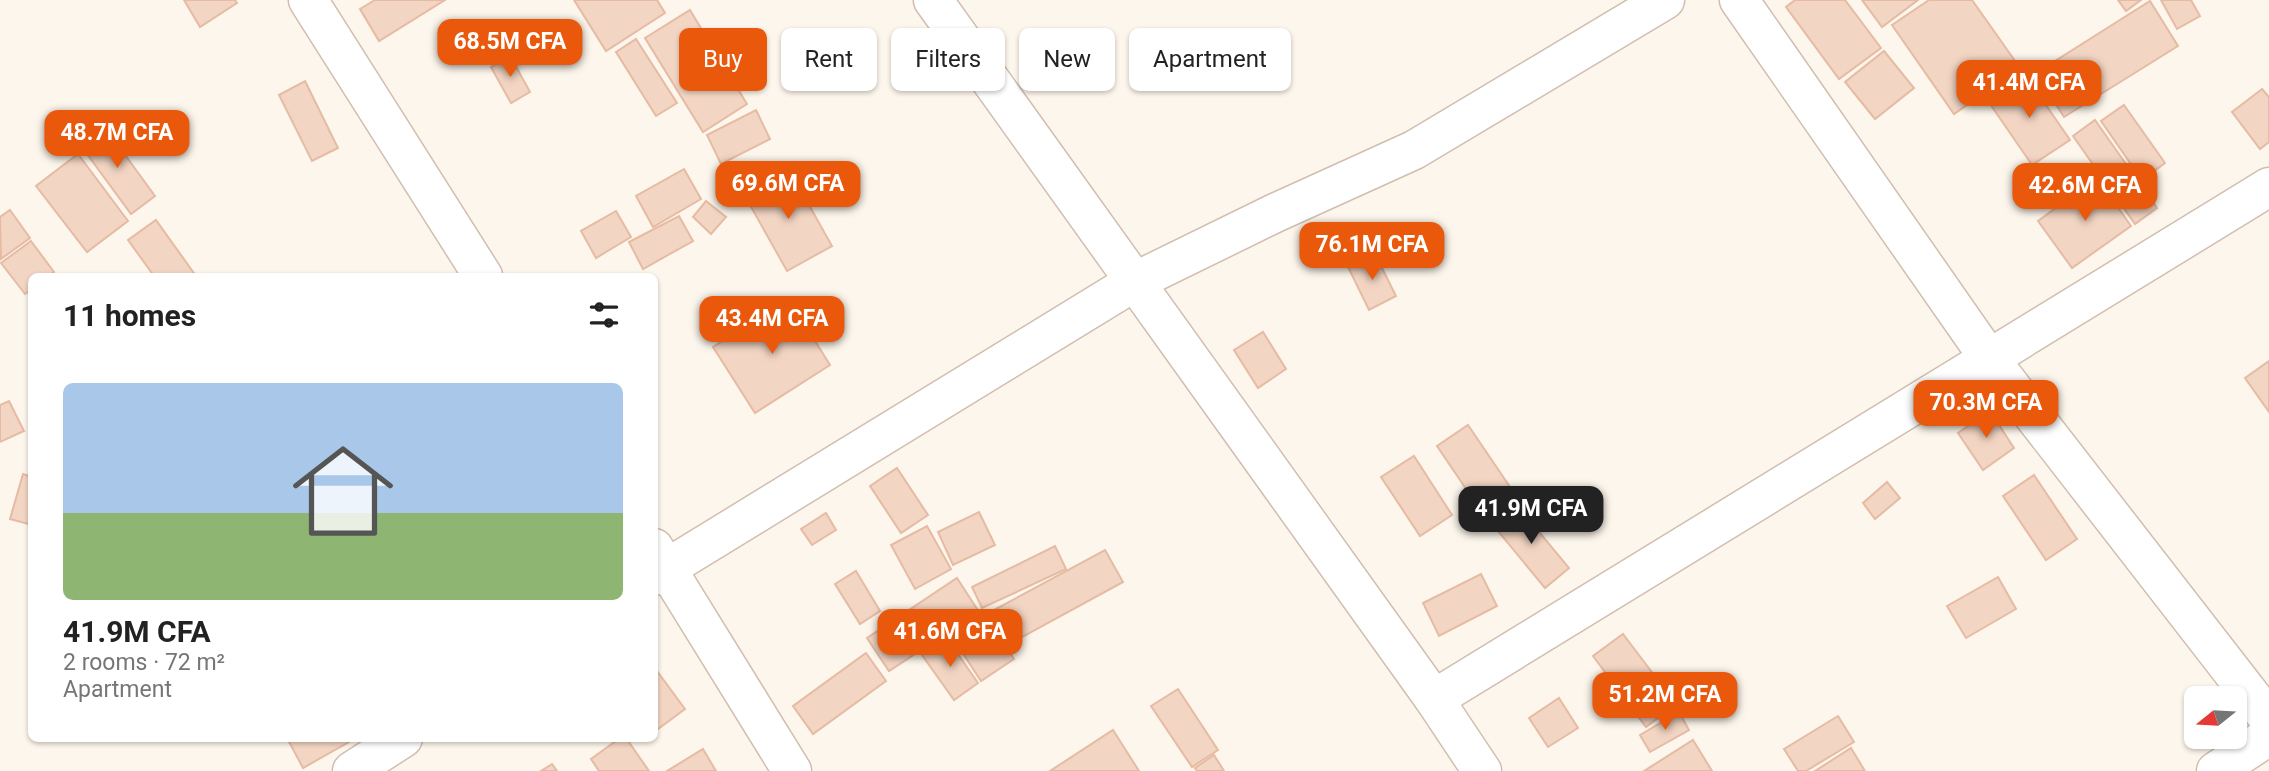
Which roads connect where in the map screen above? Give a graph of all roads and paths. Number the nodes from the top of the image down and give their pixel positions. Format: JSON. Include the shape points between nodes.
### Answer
{"nodes":[{"id":1,"x":308,"y":0,"type":"edge"},
{"id":2,"x":933,"y":0,"type":"edge"},
{"id":3,"x":1665,"y":0,"type":"edge"},
{"id":4,"x":1745,"y":2,"type":"edge"},
{"id":5,"x":2269,"y":187,"type":"edge"},
{"id":6,"x":481,"y":273,"type":"edge"},
{"id":7,"x":1135,"y":282,"type":"junction"},
{"id":8,"x":1988,"y":357,"type":"junction"},
{"id":9,"x":659,"y":564,"type":"edge"},
{"id":10,"x":1434,"y":699,"type":"junction"},
{"id":11,"x":2269,"y":719,"type":"edge"},
{"id":12,"x":2269,"y":736,"type":"edge"},
{"id":13,"x":397,"y":742,"type":"edge"},
{"id":14,"x":352,"y":771,"type":"edge"},
{"id":15,"x":792,"y":771,"type":"edge"},
{"id":16,"x":1482,"y":771,"type":"edge"},
{"id":17,"x":2216,"y":771,"type":"edge"}],
"edges":[{"from":1,"to":6,"type":"street"},
{"from":2,"to":7,"type":"street"},
{"from":3,"to":7,"type":"street","via":[[1415,150]]},
{"from":4,"to":8,"type":"street"},
{"from":5,"to":8,"type":"street"},
{"from":7,"to":9,"type":"street"},
{"from":7,"to":10,"type":"street"},
{"from":8,"to":10,"type":"street"},
{"from":8,"to":11,"type":"street"},
{"from":9,"to":15,"type":"street"},
{"from":10,"to":16,"type":"street"},
{"from":12,"to":17,"type":"street"},
{"from":13,"to":14,"type":"street"}]}
